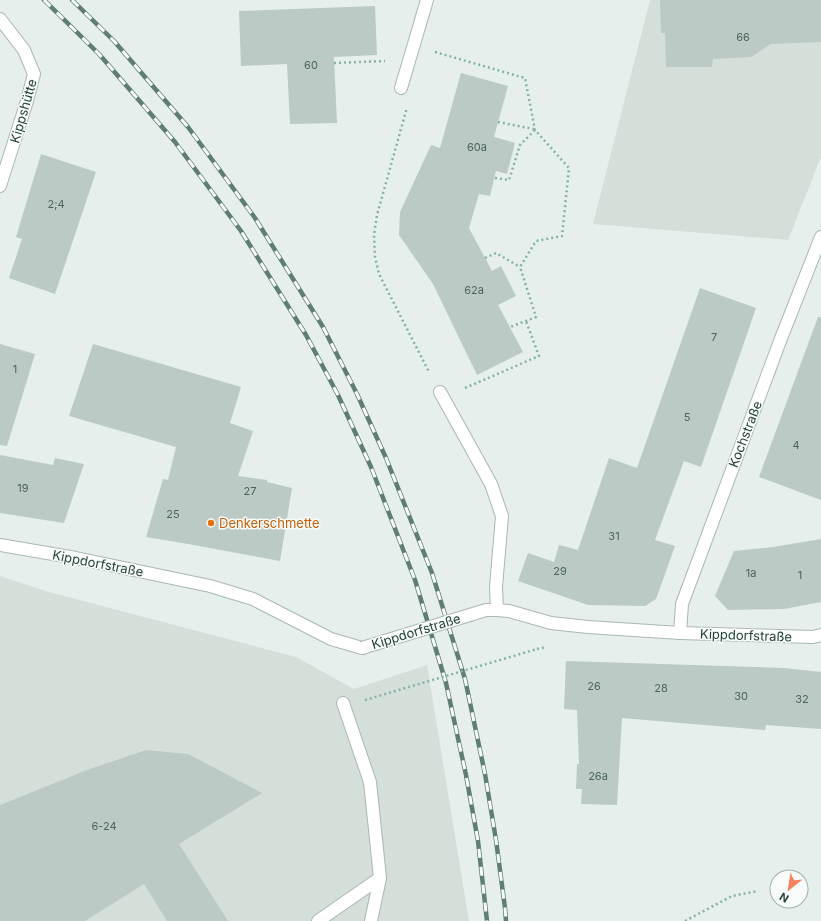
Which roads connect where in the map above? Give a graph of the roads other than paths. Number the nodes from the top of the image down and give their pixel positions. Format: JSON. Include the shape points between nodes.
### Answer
{"nodes":[{"id":1,"x":427,"y":0,"type":"edge"},
{"id":2,"x":0,"y":19,"type":"edge"},
{"id":3,"x":402,"y":88,"type":"road end"},
{"id":4,"x":0,"y":186,"type":"edge"},
{"id":5,"x":821,"y":237,"type":"edge"},
{"id":6,"x":441,"y":394,"type":"road end"},
{"id":7,"x":0,"y":545,"type":"edge"},
{"id":8,"x":491,"y":610,"type":"junction"},
{"id":9,"x":680,"y":633,"type":"junction"},
{"id":10,"x":821,"y":635,"type":"edge"},
{"id":11,"x":343,"y":703,"type":"dead end"},
{"id":12,"x":380,"y":878,"type":"junction"},
{"id":13,"x":318,"y":921,"type":"edge"},
{"id":14,"x":371,"y":921,"type":"edge"}],
"edges":[{"from":1,"to":3,"type":"street"},
{"from":2,"to":4,"type":"street","name":"Kippshütte","via":[[24,50],[34,74]]},
{"from":5,"to":9,"type":"street","name":"Kochstraße","via":[[682,604]]},
{"from":6,"to":8,"type":"street","via":[[491,484],[502,516],[496,587]]},
{"from":7,"to":8,"type":"street","name":"Kippdorfstraße","bridge":true,"via":[[210,586],[253,599],[331,639],[362,648]]},
{"from":8,"to":9,"type":"street","name":"Kippdorfstraße","via":[[509,611],[551,623]]},
{"from":9,"to":10,"type":"street","name":"Kippdorfstraße","via":[[813,637]]},
{"from":11,"to":12,"type":"street","via":[[370,782]]},
{"from":12,"to":13,"type":"street"},
{"from":12,"to":14,"type":"street"}]}
